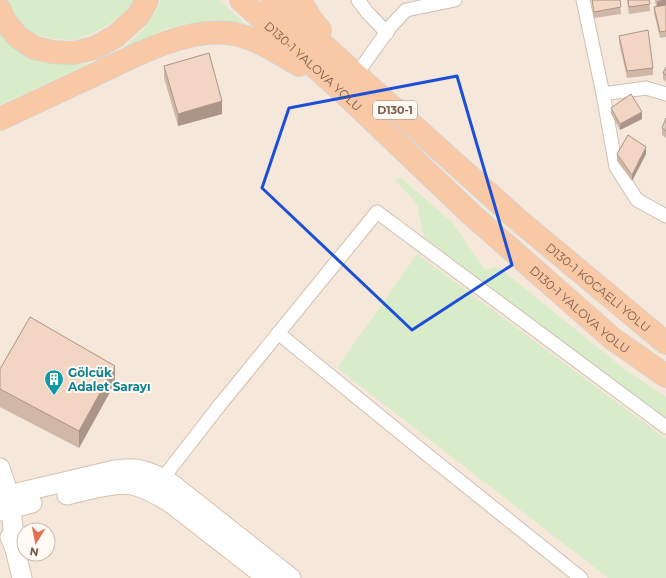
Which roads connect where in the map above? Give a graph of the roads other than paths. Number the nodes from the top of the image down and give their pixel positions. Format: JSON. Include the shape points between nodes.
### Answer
{"nodes":[{"id":1,"x":146,"y":0,"type":"edge"},
{"id":2,"x":241,"y":0,"type":"edge"},
{"id":3,"x":273,"y":0,"type":"edge"},
{"id":4,"x":299,"y":0,"type":"edge"},
{"id":5,"x":358,"y":0,"type":"edge"},
{"id":6,"x":454,"y":0,"type":"edge"},
{"id":7,"x":582,"y":0,"type":"edge"},
{"id":8,"x":0,"y":10,"type":"edge"},
{"id":9,"x":386,"y":33,"type":"junction"},
{"id":10,"x":356,"y":75,"type":"junction"},
{"id":11,"x":343,"y":92,"type":"junction"},
{"id":12,"x":603,"y":94,"type":"junction"},
{"id":13,"x":666,"y":94,"type":"edge"},
{"id":14,"x":0,"y":119,"type":"edge"},
{"id":15,"x":666,"y":216,"type":"edge"},
{"id":16,"x":278,"y":333,"type":"junction"},
{"id":17,"x":666,"y":343,"type":"edge"},
{"id":18,"x":666,"y":376,"type":"edge"},
{"id":19,"x":666,"y":427,"type":"edge"},
{"id":20,"x":0,"y":463,"type":"edge"},
{"id":21,"x":0,"y":468,"type":"edge"},
{"id":22,"x":163,"y":478,"type":"junction"},
{"id":23,"x":46,"y":487,"type":"junction"},
{"id":24,"x":4,"y":505,"type":"edge"},
{"id":25,"x":22,"y":578,"type":"edge"},
{"id":26,"x":267,"y":578,"type":"edge"},
{"id":27,"x":291,"y":578,"type":"edge"},
{"id":28,"x":581,"y":578,"type":"edge"}],
"edges":[{"from":1,"to":8,"type":"highway","via":[[139,15],[116,36],[95,48],[73,53],[35,48],[18,38]]},
{"from":2,"to":11,"type":"highway","name":"D130-1 YALOVA YOLU","number":"D130-1"},
{"from":3,"to":10,"type":"highway","name":"D130-1 KOCAELİ YOLU","number":"D130-1"},
{"from":4,"to":10,"type":"highway"},
{"from":5,"to":9,"type":"street"},
{"from":6,"to":9,"type":"street","via":[[406,10]]},
{"from":7,"to":12,"type":"street"},
{"from":9,"to":10,"type":"street"},
{"from":10,"to":17,"type":"highway","name":"D130-1 KOCAELİ YOLU","number":"D130-1","via":[[524,225]]},
{"from":11,"to":14,"type":"highway","via":[[256,40],[229,33],[211,32],[193,35],[149,50]]},
{"from":11,"to":18,"type":"highway","name":"D130-1 YALOVA YOLU","number":"D130-1","via":[[472,215],[613,339]]},
{"from":12,"to":13,"type":"street","via":[[646,88]]},
{"from":12,"to":15,"type":"street","via":[[616,167],[637,200]]},
{"from":16,"to":19,"type":"street","via":[[377,212]]},
{"from":16,"to":22,"type":"street"},
{"from":16,"to":28,"type":"street"},
{"from":20,"to":23,"type":"main road","via":[[20,479]]},
{"from":21,"to":24,"type":"main road"},
{"from":22,"to":23,"type":"main road","via":[[136,469],[120,469]]},
{"from":22,"to":27,"type":"main road"},
{"from":23,"to":24,"type":"main road"},
{"from":24,"to":25,"type":"main road"},
{"from":24,"to":26,"type":"main road","via":[[120,484],[131,485],[156,494],[172,504]]}]}
